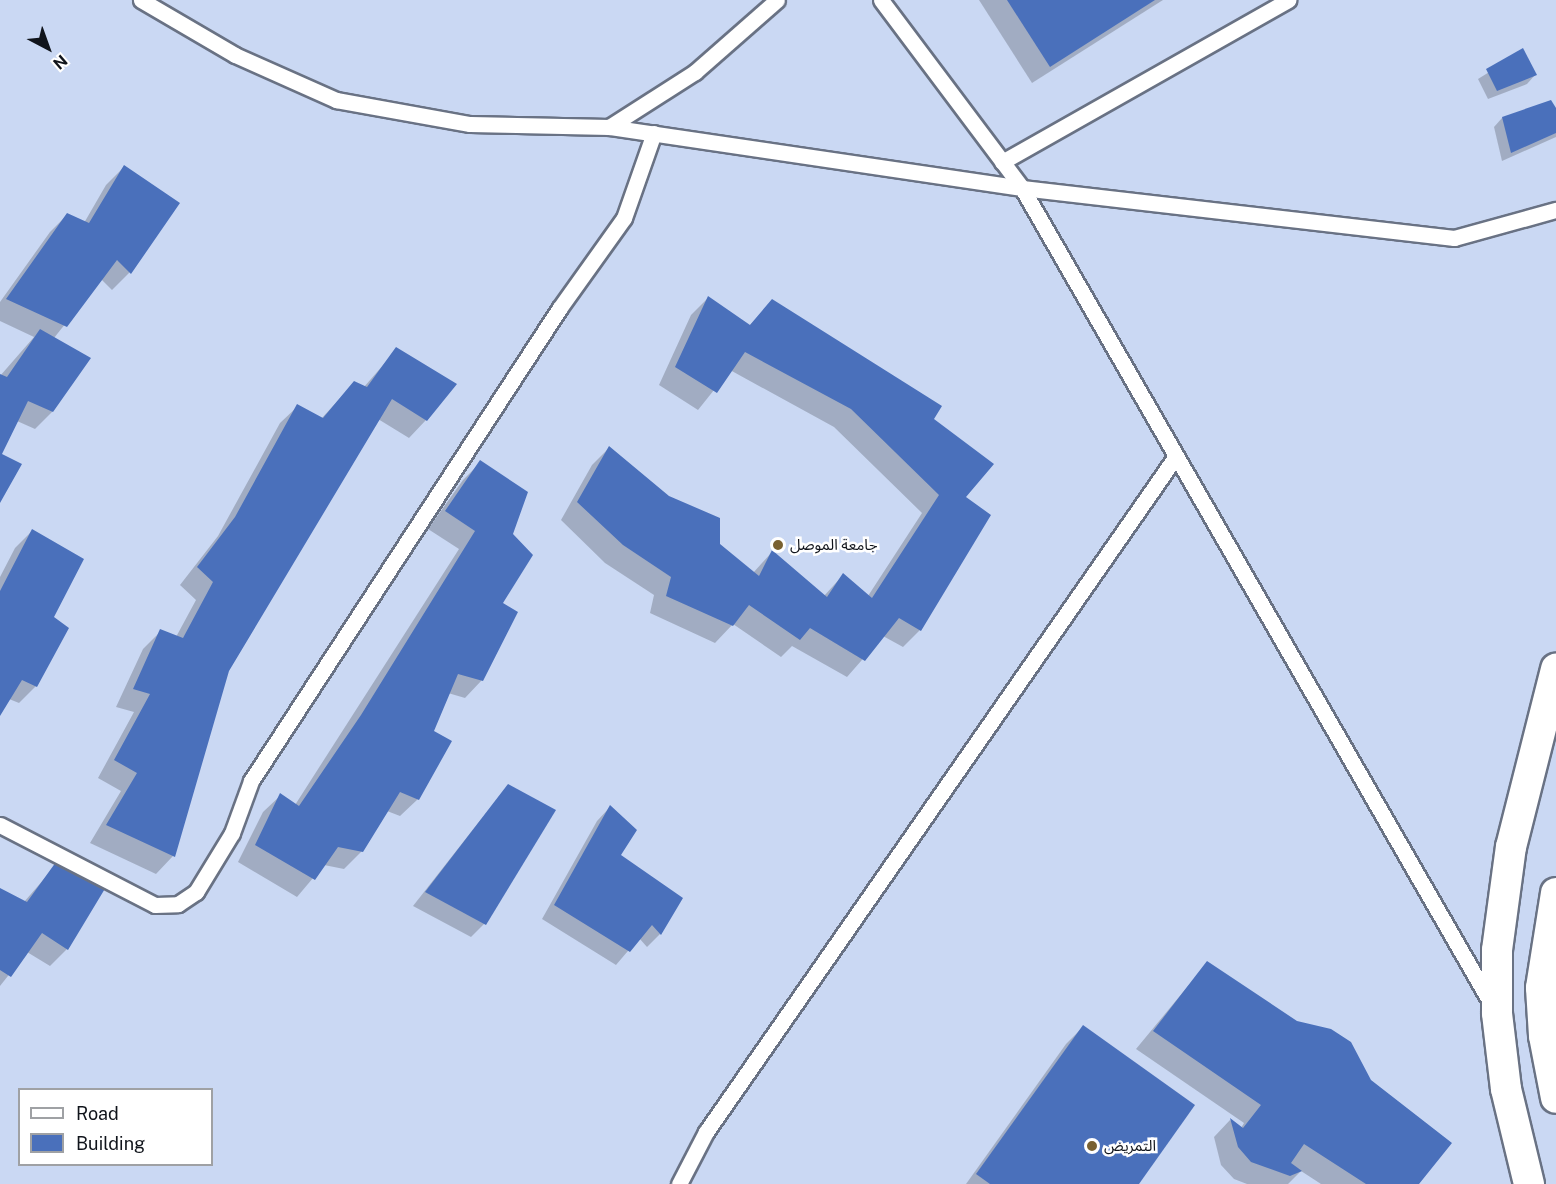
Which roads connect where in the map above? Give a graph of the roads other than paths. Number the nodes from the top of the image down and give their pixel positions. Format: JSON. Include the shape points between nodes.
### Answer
{"nodes":[{"id":1,"x":141,"y":0,"type":"edge"},
{"id":2,"x":777,"y":0,"type":"edge"},
{"id":3,"x":881,"y":0,"type":"edge"},
{"id":4,"x":1288,"y":0,"type":"edge"},
{"id":5,"x":609,"y":127,"type":"junction"},
{"id":6,"x":654,"y":134,"type":"junction"},
{"id":7,"x":1002,"y":162,"type":"junction"},
{"id":8,"x":1022,"y":188,"type":"junction"},
{"id":9,"x":1556,"y":210,"type":"edge"},
{"id":10,"x":1176,"y":456,"type":"junction"},
{"id":11,"x":1556,"y":669,"type":"edge"},
{"id":12,"x":0,"y":825,"type":"edge"},
{"id":13,"x":1556,"y":893,"type":"edge"},
{"id":14,"x":1497,"y":1013,"type":"junction"},
{"id":15,"x":1556,"y":1098,"type":"edge"},
{"id":16,"x":679,"y":1184,"type":"edge"},
{"id":17,"x":1529,"y":1184,"type":"edge"}],
"edges":[{"from":1,"to":5,"type":"lane","via":[[235,55],[336,100],[470,124]]},
{"from":2,"to":5,"type":"lane","via":[[695,72]]},
{"from":3,"to":7,"type":"lane"},
{"from":4,"to":7,"type":"lane"},
{"from":5,"to":6,"type":"lane"},
{"from":6,"to":8,"type":"lane"},
{"from":6,"to":12,"type":"lane","via":[[624,218],[559,309],[251,781],[232,833],[196,892],[178,904],[155,905]]},
{"from":7,"to":8,"type":"lane"},
{"from":8,"to":9,"type":"lane","via":[[1454,238]]},
{"from":8,"to":10,"type":"lane"},
{"from":10,"to":14,"type":"lane"},
{"from":10,"to":16,"type":"lane","via":[[713,1123]]},
{"from":11,"to":14,"type":"street","via":[[1502,897]]},
{"from":13,"to":15,"type":"street","via":[[1541,988],[1544,1036]]},
{"from":14,"to":17,"type":"street","via":[[1506,1089]]}]}
